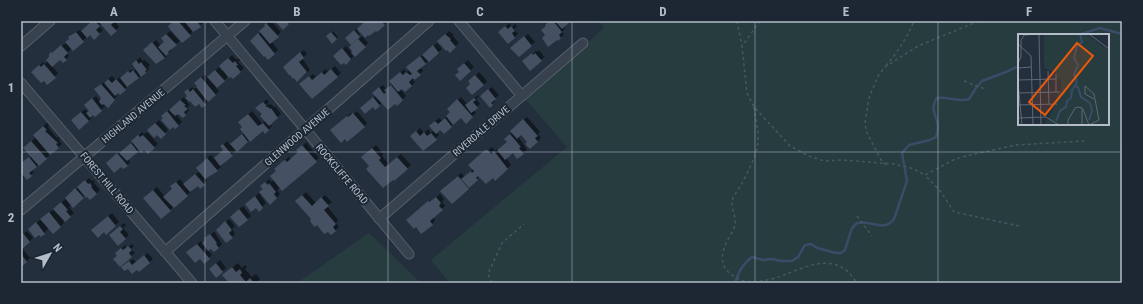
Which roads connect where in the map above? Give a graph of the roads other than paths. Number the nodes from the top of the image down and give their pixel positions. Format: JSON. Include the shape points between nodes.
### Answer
{"nodes":[{"id":1,"x":50,"y":21,"type":"edge"},
{"id":2,"x":215,"y":21,"type":"edge"},
{"id":3,"x":245,"y":21,"type":"edge"},
{"id":4,"x":429,"y":21,"type":"edge"},
{"id":5,"x":459,"y":21,"type":"edge"},
{"id":6,"x":228,"y":36,"type":"junction"},
{"id":7,"x":583,"y":44,"type":"dead end"},
{"id":8,"x":21,"y":46,"type":"edge"},
{"id":9,"x":21,"y":83,"type":"edge"},
{"id":10,"x":522,"y":96,"type":"junction"},
{"id":11,"x":305,"y":130,"type":"junction"},
{"id":12,"x":85,"y":157,"type":"junction"},
{"id":13,"x":21,"y":210,"type":"edge"},
{"id":14,"x":379,"y":219,"type":"junction"},
{"id":15,"x":166,"y":252,"type":"junction"},
{"id":16,"x":409,"y":254,"type":"dead end"},
{"id":17,"x":192,"y":283,"type":"edge"}],
"edges":[{"from":1,"to":8,"type":"street"},
{"from":2,"to":6,"type":"street","name":"ROCKCLIFFE ROAD"},
{"from":3,"to":6,"type":"street","name":"HIGHLAND AVENUE"},
{"from":4,"to":11,"type":"street","name":"GLENWOOD AVENUE"},
{"from":5,"to":10,"type":"street"},
{"from":6,"to":11,"type":"street","name":"ROCKCLIFFE ROAD"},
{"from":6,"to":12,"type":"street","name":"HIGHLAND AVENUE"},
{"from":7,"to":10,"type":"street","name":"RIVERDALE DRIVE"},
{"from":9,"to":12,"type":"street","name":"FOREST HILL ROAD"},
{"from":10,"to":14,"type":"street","name":"RIVERDALE DRIVE"},
{"from":11,"to":14,"type":"street","name":"ROCKCLIFFE ROAD"},
{"from":11,"to":15,"type":"street","name":"GLENWOOD AVENUE"},
{"from":12,"to":13,"type":"street","name":"HIGHLAND AVENUE"},
{"from":12,"to":15,"type":"street","name":"FOREST HILL ROAD"},
{"from":14,"to":16,"type":"street","name":"ROCKCLIFFE ROAD"},
{"from":15,"to":17,"type":"street","name":"FOREST HILL ROAD"}]}
